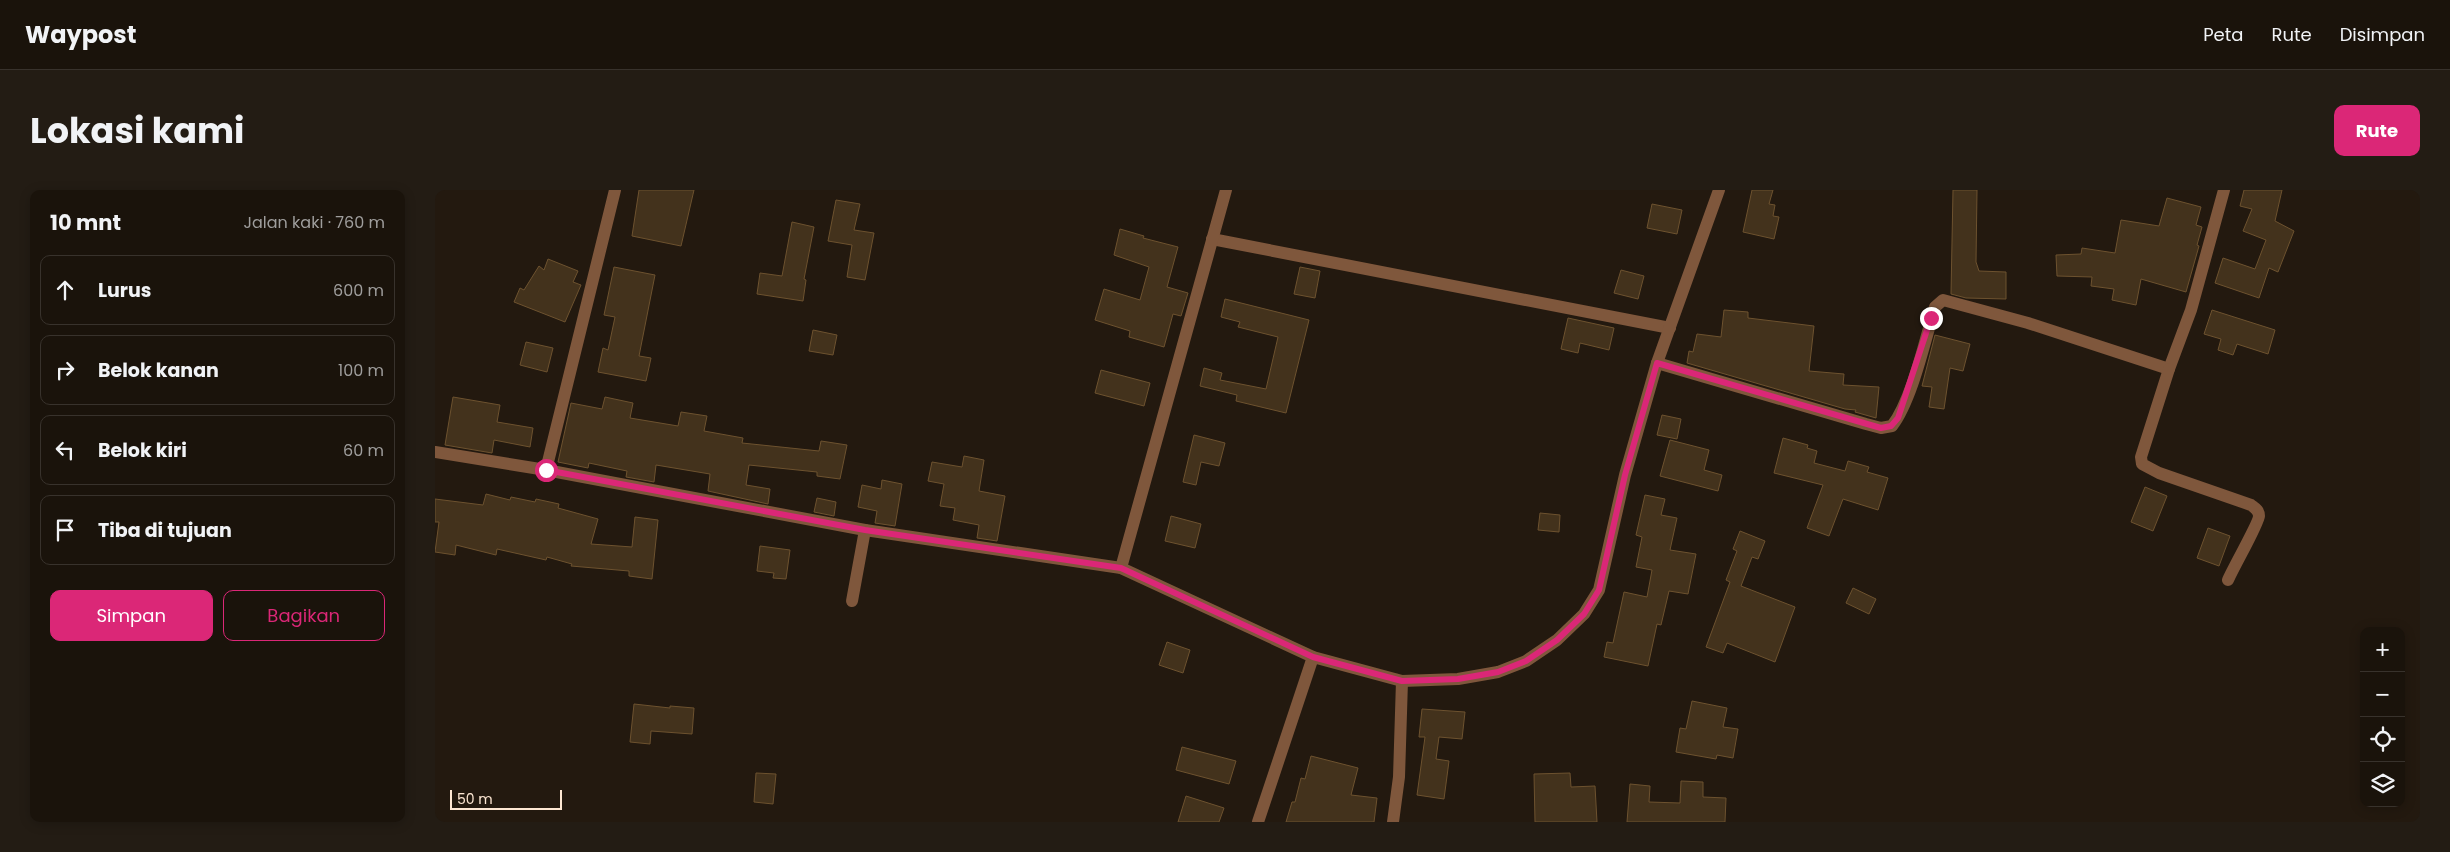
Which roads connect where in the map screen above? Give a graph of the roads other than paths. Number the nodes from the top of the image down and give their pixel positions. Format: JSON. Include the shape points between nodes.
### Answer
{"nodes":[{"id":1,"x":615,"y":190,"type":"edge"},
{"id":2,"x":1226,"y":190,"type":"edge"},
{"id":3,"x":1719,"y":190,"type":"edge"},
{"id":4,"x":2224,"y":190,"type":"edge"},
{"id":5,"x":1212,"y":239,"type":"junction"},
{"id":6,"x":1670,"y":328,"type":"junction"},
{"id":7,"x":1657,"y":363,"type":"junction"},
{"id":8,"x":2169,"y":369,"type":"junction"},
{"id":9,"x":435,"y":452,"type":"edge"},
{"id":10,"x":546,"y":470,"type":"junction"},
{"id":11,"x":865,"y":530,"type":"junction"},
{"id":12,"x":1121,"y":568,"type":"junction"},
{"id":13,"x":2228,"y":580,"type":"dead end"},
{"id":14,"x":853,"y":601,"type":"dead end"},
{"id":15,"x":1313,"y":657,"type":"junction"},
{"id":16,"x":1402,"y":681,"type":"junction"},
{"id":17,"x":1258,"y":822,"type":"edge"},
{"id":18,"x":1393,"y":822,"type":"edge"}],
"edges":[{"from":1,"to":10,"type":"street"},
{"from":2,"to":5,"type":"street"},
{"from":3,"to":6,"type":"street"},
{"from":4,"to":8,"type":"street","via":[[2191,310]]},
{"from":5,"to":6,"type":"street"},
{"from":5,"to":12,"type":"street"},
{"from":6,"to":7,"type":"street"},
{"from":7,"to":8,"type":"street","via":[[1866,424],[1881,428],[1891,426],[1898,418],[1908,392],[1935,307],[1943,300],[2028,323]]},
{"from":7,"to":16,"type":"street","via":[[1625,475],[1599,590],[1584,614],[1557,640],[1526,661],[1498,672],[1458,679]]},
{"from":8,"to":13,"type":"street","via":[[2141,457],[2142,464],[2257,509],[2258,524],[2238,556]]},
{"from":9,"to":10,"type":"street"},
{"from":10,"to":11,"type":"street"},
{"from":11,"to":12,"type":"street"},
{"from":11,"to":14,"type":"street"},
{"from":12,"to":15,"type":"street"},
{"from":15,"to":16,"type":"street"},
{"from":15,"to":17,"type":"street"},
{"from":16,"to":18,"type":"street","via":[[1399,777]]}]}
